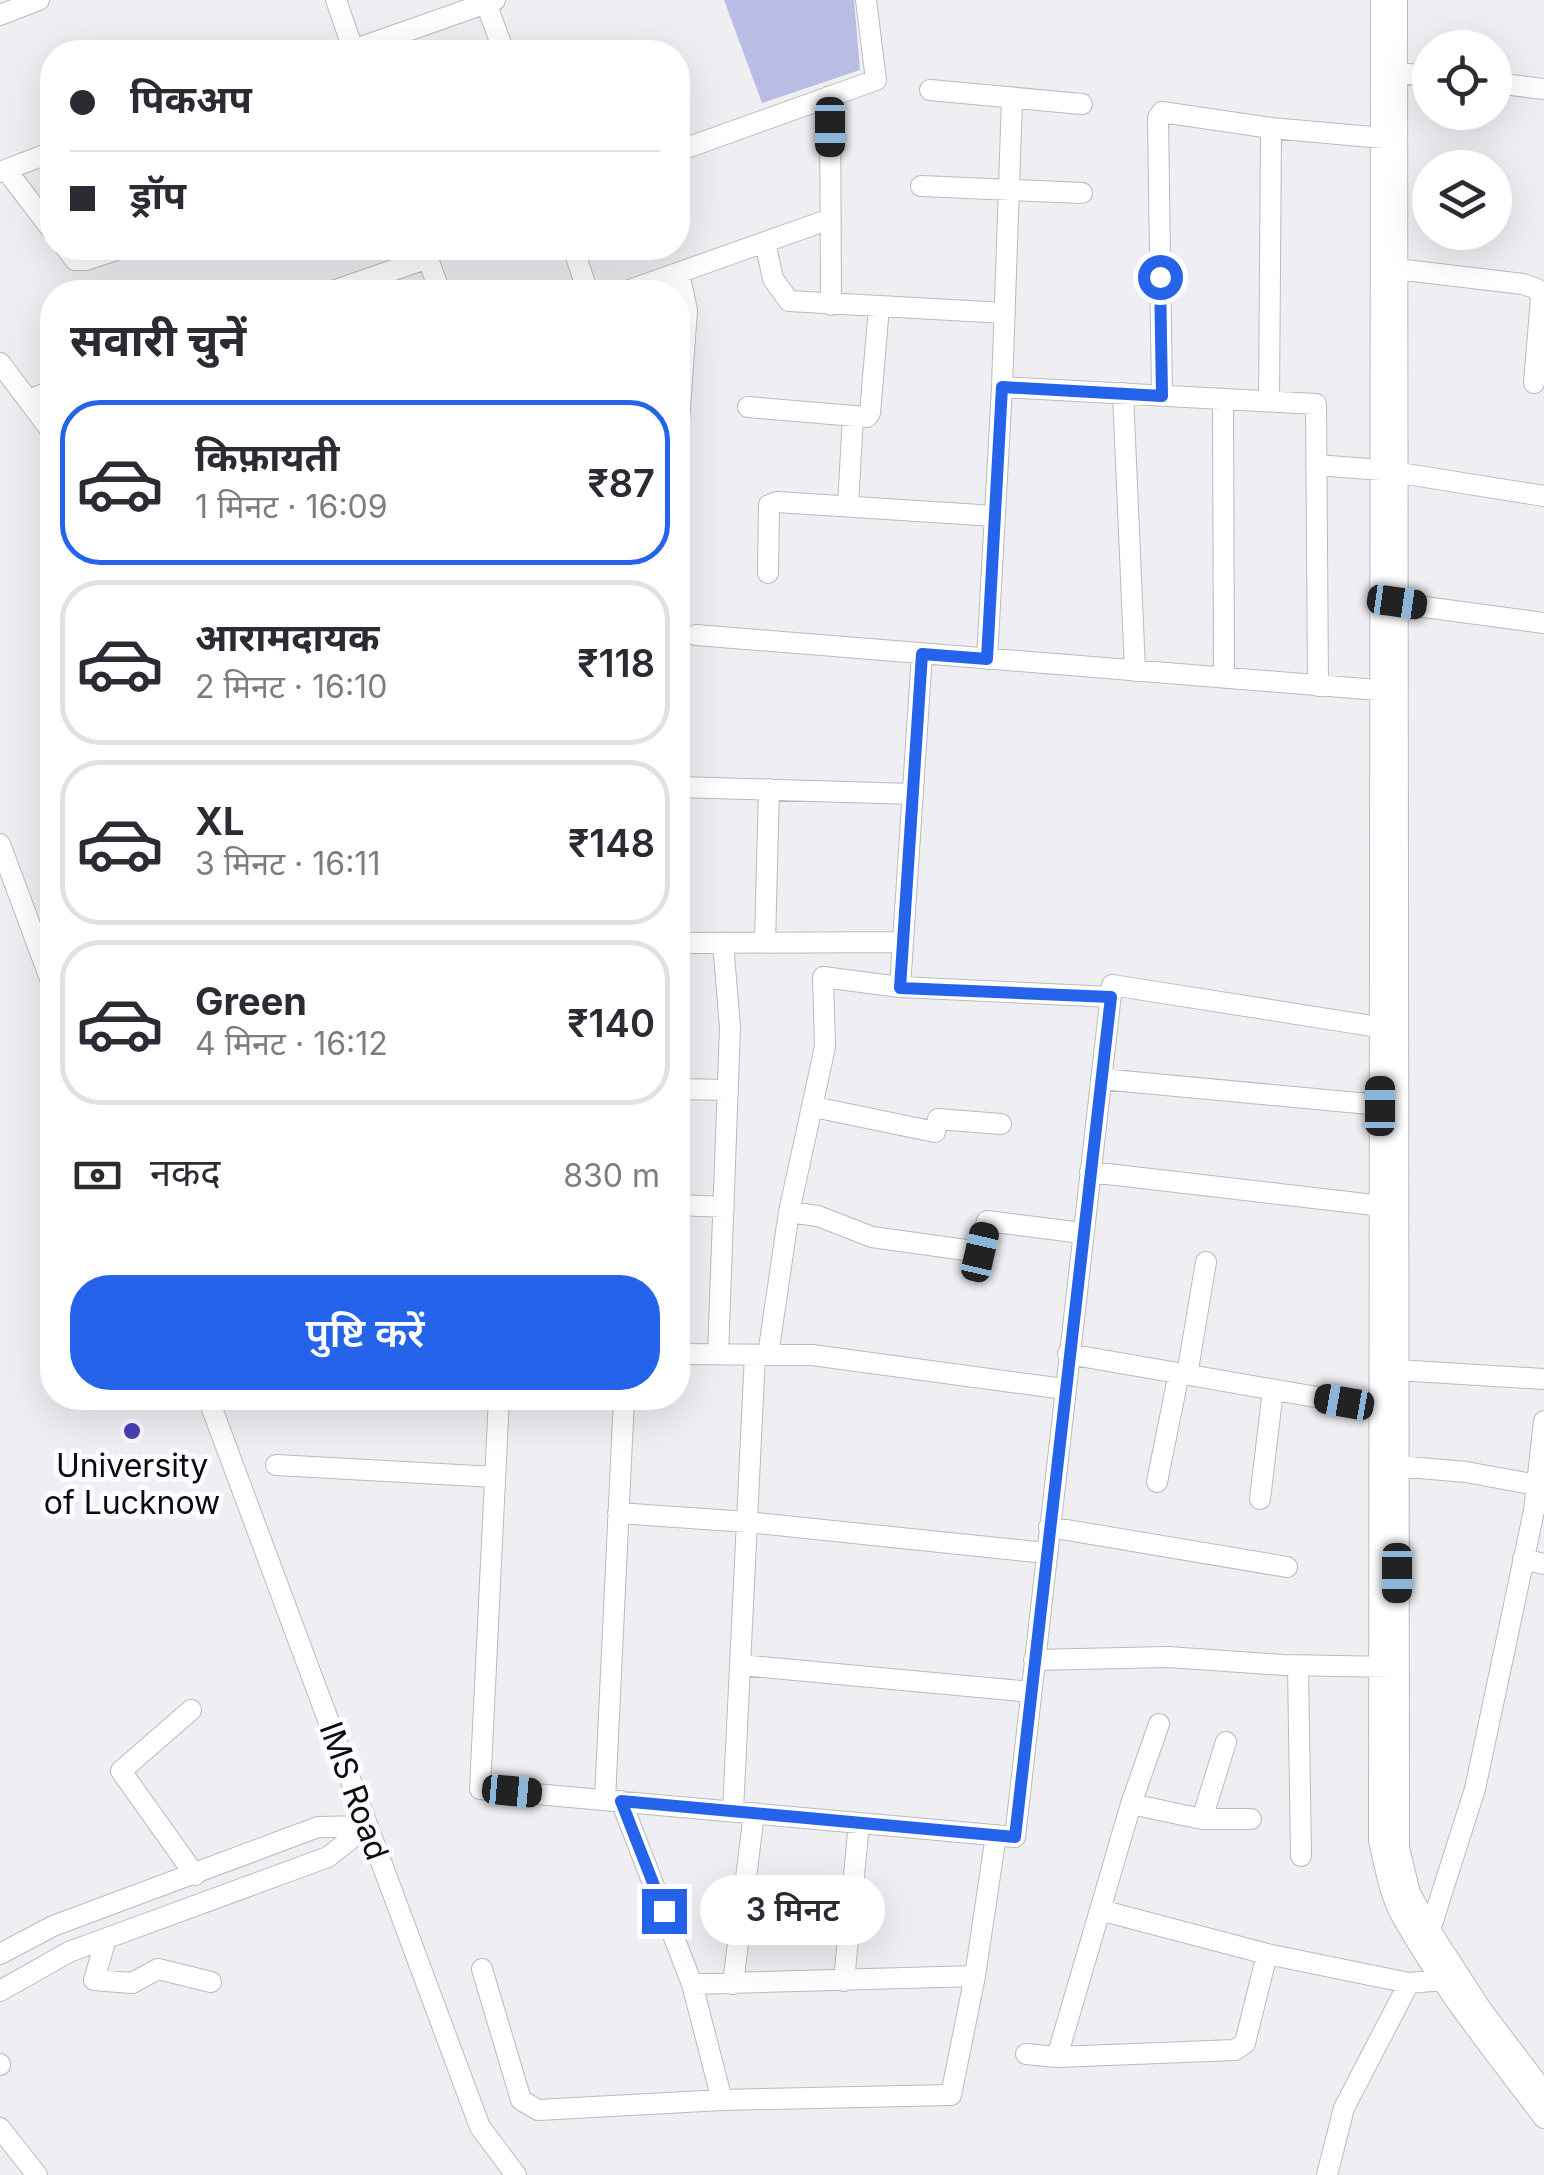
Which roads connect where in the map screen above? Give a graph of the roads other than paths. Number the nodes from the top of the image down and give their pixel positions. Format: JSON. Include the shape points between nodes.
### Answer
{"nodes":[{"id":1,"x":38,"y":0,"type":"edge"},
{"id":2,"x":336,"y":0,"type":"edge"},
{"id":3,"x":866,"y":0,"type":"edge"},
{"id":4,"x":1381,"y":0,"type":"edge"},
{"id":5,"x":1397,"y":0,"type":"edge"},
{"id":6,"x":491,"y":2,"type":"edge"},
{"id":7,"x":0,"y":14,"type":"edge"},
{"id":8,"x":350,"y":40,"type":"edge"},
{"id":9,"x":385,"y":40,"type":"edge"},
{"id":10,"x":501,"y":40,"type":"edge"},
{"id":11,"x":1389,"y":72,"type":"junction"},
{"id":12,"x":1412,"y":74,"type":"edge"},
{"id":13,"x":1512,"y":86,"type":"edge"},
{"id":14,"x":1544,"y":89,"type":"edge"},
{"id":15,"x":930,"y":90,"type":"dead end"},
{"id":16,"x":830,"y":96,"type":"junction"},
{"id":17,"x":1012,"y":100,"type":"junction"},
{"id":18,"x":1082,"y":104,"type":"dead end"},
{"id":19,"x":1271,"y":128,"type":"junction"},
{"id":20,"x":1389,"y":138,"type":"junction"},
{"id":21,"x":690,"y":146,"type":"edge"},
{"id":22,"x":40,"y":157,"type":"edge"},
{"id":23,"x":3,"y":171,"type":"edge"},
{"id":24,"x":921,"y":186,"type":"dead end"},
{"id":25,"x":1009,"y":190,"type":"junction"},
{"id":26,"x":1082,"y":192,"type":"dead end"},
{"id":27,"x":40,"y":216,"type":"edge"},
{"id":28,"x":830,"y":220,"type":"junction"},
{"id":29,"x":765,"y":242,"type":"junction"},
{"id":30,"x":409,"y":260,"type":"edge"},
{"id":31,"x":1389,"y":268,"type":"junction"},
{"id":32,"x":678,"y":273,"type":"junction"},
{"id":33,"x":360,"y":280,"type":"edge"},
{"id":34,"x":658,"y":280,"type":"edge"},
{"id":35,"x":680,"y":280,"type":"edge"},
{"id":36,"x":831,"y":305,"type":"junction"},
{"id":37,"x":879,"y":307,"type":"junction"},
{"id":38,"x":1005,"y":312,"type":"junction"},
{"id":39,"x":0,"y":363,"type":"edge"},
{"id":40,"x":1534,"y":383,"type":"dead end"},
{"id":41,"x":1002,"y":387,"type":"junction"},
{"id":42,"x":1123,"y":393,"type":"junction"},
{"id":43,"x":40,"y":396,"type":"edge"},
{"id":44,"x":1162,"y":396,"type":"junction"},
{"id":45,"x":1222,"y":399,"type":"junction"},
{"id":46,"x":28,"y":400,"type":"junction"},
{"id":47,"x":1270,"y":401,"type":"junction"},
{"id":48,"x":748,"y":407,"type":"dead end"},
{"id":49,"x":40,"y":416,"type":"edge"},
{"id":50,"x":853,"y":416,"type":"junction"},
{"id":51,"x":1316,"y":465,"type":"junction"},
{"id":52,"x":1389,"y":472,"type":"junction"},
{"id":53,"x":1544,"y":496,"type":"edge"},
{"id":54,"x":848,"y":506,"type":"junction"},
{"id":55,"x":995,"y":516,"type":"junction"},
{"id":56,"x":768,"y":573,"type":"dead end"},
{"id":57,"x":1389,"y":602,"type":"junction"},
{"id":58,"x":1544,"y":623,"type":"edge"},
{"id":59,"x":696,"y":636,"type":"dead end"},
{"id":60,"x":922,"y":654,"type":"junction"},
{"id":61,"x":987,"y":659,"type":"junction"},
{"id":62,"x":1135,"y":671,"type":"junction"},
{"id":63,"x":1224,"y":678,"type":"junction"},
{"id":64,"x":1318,"y":686,"type":"junction"},
{"id":65,"x":1389,"y":691,"type":"junction"},
{"id":66,"x":690,"y":787,"type":"edge"},
{"id":67,"x":769,"y":790,"type":"junction"},
{"id":68,"x":912,"y":794,"type":"junction"},
{"id":69,"x":0,"y":844,"type":"edge"},
{"id":70,"x":765,"y":942,"type":"junction"},
{"id":71,"x":903,"y":942,"type":"junction"},
{"id":72,"x":690,"y":943,"type":"edge"},
{"id":73,"x":723,"y":943,"type":"junction"},
{"id":74,"x":40,"y":952,"type":"edge"},
{"id":75,"x":900,"y":988,"type":"junction"},
{"id":76,"x":1111,"y":997,"type":"junction"},
{"id":77,"x":1389,"y":1029,"type":"junction"},
{"id":78,"x":1101,"y":1079,"type":"junction"},
{"id":79,"x":690,"y":1089,"type":"edge"},
{"id":80,"x":728,"y":1090,"type":"junction"},
{"id":81,"x":1389,"y":1106,"type":"junction"},
{"id":82,"x":814,"y":1108,"type":"junction"},
{"id":83,"x":1001,"y":1124,"type":"dead end"},
{"id":84,"x":1090,"y":1172,"type":"junction"},
{"id":85,"x":690,"y":1205,"type":"edge"},
{"id":86,"x":724,"y":1206,"type":"junction"},
{"id":87,"x":1389,"y":1207,"type":"junction"},
{"id":88,"x":789,"y":1212,"type":"junction"},
{"id":89,"x":1082,"y":1233,"type":"junction"},
{"id":90,"x":1206,"y":1262,"type":"dead end"},
{"id":91,"x":690,"y":1354,"type":"edge"},
{"id":92,"x":718,"y":1354,"type":"junction"},
{"id":93,"x":1068,"y":1354,"type":"junction"},
{"id":94,"x":762,"y":1355,"type":"junction"},
{"id":95,"x":1398,"y":1370,"type":"junction"},
{"id":96,"x":1183,"y":1374,"type":"junction"},
{"id":97,"x":1544,"y":1379,"type":"edge"},
{"id":98,"x":1064,"y":1390,"type":"junction"},
{"id":99,"x":1273,"y":1390,"type":"junction"},
{"id":100,"x":212,"y":1410,"type":"edge"},
{"id":101,"x":498,"y":1410,"type":"edge"},
{"id":102,"x":623,"y":1410,"type":"edge"},
{"id":103,"x":1389,"y":1410,"type":"junction"},
{"id":104,"x":1544,"y":1421,"type":"edge"},
{"id":105,"x":1543,"y":1431,"type":"edge"},
{"id":106,"x":276,"y":1466,"type":"dead end"},
{"id":107,"x":1397,"y":1466,"type":"junction"},
{"id":108,"x":495,"y":1477,"type":"junction"},
{"id":109,"x":1157,"y":1482,"type":"dead end"},
{"id":110,"x":1537,"y":1485,"type":"junction"},
{"id":111,"x":1260,"y":1499,"type":"dead end"},
{"id":112,"x":618,"y":1513,"type":"junction"},
{"id":113,"x":747,"y":1522,"type":"junction"},
{"id":114,"x":1049,"y":1527,"type":"junction"},
{"id":115,"x":1046,"y":1553,"type":"junction"},
{"id":116,"x":1534,"y":1562,"type":"edge"},
{"id":117,"x":1287,"y":1567,"type":"dead end"},
{"id":118,"x":1034,"y":1660,"type":"junction"},
{"id":119,"x":740,"y":1665,"type":"junction"},
{"id":120,"x":1298,"y":1666,"type":"junction"},
{"id":121,"x":1389,"y":1667,"type":"junction"},
{"id":122,"x":1031,"y":1692,"type":"junction"},
{"id":123,"x":191,"y":1710,"type":"dead end"},
{"id":124,"x":1159,"y":1724,"type":"dead end"},
{"id":125,"x":1226,"y":1742,"type":"dead end"},
{"id":126,"x":613,"y":1800,"type":"junction"},
{"id":127,"x":1131,"y":1804,"type":"junction"},
{"id":128,"x":744,"y":1812,"type":"junction"},
{"id":129,"x":1202,"y":1818,"type":"junction"},
{"id":130,"x":1250,"y":1819,"type":"dead end"},
{"id":131,"x":860,"y":1823,"type":"junction"},
{"id":132,"x":367,"y":1826,"type":"junction"},
{"id":133,"x":996,"y":1835,"type":"junction"},
{"id":134,"x":1301,"y":1856,"type":"dead end"},
{"id":135,"x":194,"y":1875,"type":"junction"},
{"id":136,"x":1100,"y":1910,"type":"junction"},
{"id":137,"x":1430,"y":1930,"type":"junction"},
{"id":138,"x":106,"y":1939,"type":"junction"},
{"id":139,"x":0,"y":1954,"type":"edge"},
{"id":140,"x":1267,"y":1954,"type":"junction"},
{"id":141,"x":482,"y":1969,"type":"dead end"},
{"id":142,"x":975,"y":1976,"type":"junction"},
{"id":143,"x":844,"y":1980,"type":"junction"},
{"id":144,"x":1453,"y":1980,"type":"junction"},
{"id":145,"x":212,"y":1982,"type":"dead end"},
{"id":146,"x":1409,"y":1983,"type":"junction"},
{"id":147,"x":692,"y":1984,"type":"junction"},
{"id":148,"x":733,"y":1984,"type":"junction"},
{"id":149,"x":0,"y":1991,"type":"edge"},
{"id":150,"x":1026,"y":2054,"type":"dead end"},
{"id":151,"x":1057,"y":2058,"type":"junction"},
{"id":152,"x":1536,"y":2090,"type":"edge"},
{"id":153,"x":722,"y":2100,"type":"junction"},
{"id":154,"x":1544,"y":2118,"type":"edge"},
{"id":155,"x":0,"y":2128,"type":"edge"},
{"id":156,"x":511,"y":2173,"type":"edge"},
{"id":157,"x":37,"y":2175,"type":"edge"},
{"id":158,"x":1328,"y":2175,"type":"edge"}],
"edges":[{"from":1,"to":7,"type":"street"},
{"from":2,"to":8,"type":"street"},
{"from":3,"to":16,"type":"street","via":[[876,80]]},
{"from":4,"to":11,"type":"street"},
{"from":5,"to":11,"type":"street"},
{"from":6,"to":9,"type":"street"},
{"from":6,"to":10,"type":"street"},
{"from":11,"to":12,"type":"street"},
{"from":11,"to":20,"type":"street"},
{"from":13,"to":14,"type":"street"},
{"from":15,"to":17,"type":"street"},
{"from":16,"to":21,"type":"street"},
{"from":16,"to":28,"type":"street"},
{"from":17,"to":18,"type":"street"},
{"from":17,"to":25,"type":"street"},
{"from":19,"to":20,"type":"street"},
{"from":19,"to":44,"type":"street","via":[[1162,112],[1158,118]]},
{"from":19,"to":47,"type":"street"},
{"from":20,"to":31,"type":"street"},
{"from":22,"to":23,"type":"street"},
{"from":23,"to":27,"type":"street"},
{"from":24,"to":25,"type":"street"},
{"from":25,"to":26,"type":"street"},
{"from":25,"to":38,"type":"street"},
{"from":28,"to":29,"type":"street"},
{"from":28,"to":36,"type":"street"},
{"from":29,"to":32,"type":"street"},
{"from":29,"to":36,"type":"street","via":[[773,279],[789,301]]},
{"from":30,"to":33,"type":"street"},
{"from":31,"to":40,"type":"street","via":[[1537,289]]},
{"from":31,"to":52,"type":"street"},
{"from":32,"to":34,"type":"street"},
{"from":32,"to":35,"type":"street"},
{"from":36,"to":37,"type":"street"},
{"from":37,"to":38,"type":"street"},
{"from":37,"to":50,"type":"street","via":[[870,412]]},
{"from":38,"to":41,"type":"street"},
{"from":39,"to":46,"type":"street"},
{"from":41,"to":42,"type":"street"},
{"from":41,"to":55,"type":"street"},
{"from":42,"to":44,"type":"street"},
{"from":42,"to":62,"type":"street"},
{"from":43,"to":46,"type":"street"},
{"from":44,"to":45,"type":"street"},
{"from":45,"to":47,"type":"street"},
{"from":45,"to":63,"type":"street"},
{"from":46,"to":49,"type":"street"},
{"from":47,"to":51,"type":"street","via":[[1316,404]]},
{"from":48,"to":50,"type":"street"},
{"from":50,"to":54,"type":"street"},
{"from":51,"to":52,"type":"street"},
{"from":51,"to":64,"type":"street"},
{"from":52,"to":53,"type":"street"},
{"from":52,"to":57,"type":"street"},
{"from":54,"to":55,"type":"street"},
{"from":54,"to":56,"type":"street","via":[[769,505]]},
{"from":55,"to":61,"type":"street"},
{"from":57,"to":58,"type":"street"},
{"from":57,"to":65,"type":"street"},
{"from":59,"to":60,"type":"street"},
{"from":60,"to":61,"type":"street"},
{"from":60,"to":68,"type":"street"},
{"from":61,"to":62,"type":"street"},
{"from":62,"to":63,"type":"street"},
{"from":63,"to":64,"type":"street"},
{"from":64,"to":65,"type":"street"},
{"from":65,"to":77,"type":"street"},
{"from":66,"to":67,"type":"street"},
{"from":67,"to":68,"type":"street"},
{"from":67,"to":70,"type":"street"},
{"from":68,"to":71,"type":"street"},
{"from":69,"to":74,"type":"street"},
{"from":70,"to":71,"type":"street"},
{"from":70,"to":73,"type":"street"},
{"from":71,"to":75,"type":"street"},
{"from":72,"to":73,"type":"street"},
{"from":73,"to":80,"type":"street"},
{"from":75,"to":76,"type":"street"},
{"from":75,"to":82,"type":"street","via":[[823,977],[825,1047]]},
{"from":76,"to":77,"type":"street","via":[[1112,985]]},
{"from":76,"to":78,"type":"street"},
{"from":77,"to":81,"type":"street"},
{"from":78,"to":81,"type":"street"},
{"from":78,"to":84,"type":"street"},
{"from":79,"to":80,"type":"street"},
{"from":80,"to":86,"type":"street"},
{"from":81,"to":87,"type":"street"},
{"from":82,"to":83,"type":"street","via":[[935,1132],[938,1119]]},
{"from":82,"to":88,"type":"street"},
{"from":84,"to":87,"type":"street"},
{"from":84,"to":89,"type":"street"},
{"from":85,"to":86,"type":"street"},
{"from":86,"to":92,"type":"street"},
{"from":87,"to":95,"type":"street"},
{"from":87,"to":103,"type":"street"},
{"from":88,"to":89,"type":"street","via":[[872,1237],[980,1252],[987,1221]]},
{"from":88,"to":94,"type":"street"},
{"from":89,"to":93,"type":"street"},
{"from":90,"to":96,"type":"street"},
{"from":91,"to":92,"type":"street"},
{"from":92,"to":94,"type":"street"},
{"from":93,"to":96,"type":"street"},
{"from":93,"to":98,"type":"street"},
{"from":94,"to":98,"type":"street"},
{"from":94,"to":113,"type":"street"},
{"from":95,"to":97,"type":"street"},
{"from":95,"to":103,"type":"street"},
{"from":96,"to":99,"type":"street"},
{"from":96,"to":109,"type":"street"},
{"from":98,"to":114,"type":"street"},
{"from":99,"to":103,"type":"street"},
{"from":99,"to":111,"type":"street"},
{"from":100,"to":132,"type":"street","name":"IMS Road"},
{"from":101,"to":108,"type":"street"},
{"from":102,"to":112,"type":"street"},
{"from":103,"to":107,"type":"street"},
{"from":103,"to":121,"type":"street"},
{"from":104,"to":105,"type":"street"},
{"from":105,"to":110,"type":"street"},
{"from":106,"to":108,"type":"street"},
{"from":107,"to":110,"type":"street"},
{"from":107,"to":121,"type":"street"},
{"from":108,"to":126,"type":"street","via":[[480,1788]]},
{"from":110,"to":116,"type":"street"},
{"from":112,"to":113,"type":"street"},
{"from":112,"to":126,"type":"street"},
{"from":113,"to":115,"type":"street"},
{"from":113,"to":119,"type":"street"},
{"from":114,"to":115,"type":"street"},
{"from":114,"to":117,"type":"street"},
{"from":115,"to":118,"type":"street"},
{"from":116,"to":137,"type":"street"},
{"from":118,"to":120,"type":"street","via":[[1168,1657]]},
{"from":118,"to":122,"type":"street"},
{"from":119,"to":122,"type":"street"},
{"from":119,"to":128,"type":"street"},
{"from":120,"to":121,"type":"street"},
{"from":120,"to":134,"type":"street"},
{"from":121,"to":137,"type":"street","via":[[1398,1848],[1410,1893]]},
{"from":121,"to":144,"type":"street","via":[[1379,1841],[1400,1913]]},
{"from":122,"to":133,"type":"street","via":[[1015,1837]]},
{"from":123,"to":135,"type":"street","via":[[121,1771]]},
{"from":124,"to":127,"type":"street"},
{"from":125,"to":129,"type":"street"},
{"from":126,"to":128,"type":"street"},
{"from":126,"to":147,"type":"street"},
{"from":127,"to":129,"type":"street"},
{"from":127,"to":136,"type":"street"},
{"from":128,"to":131,"type":"street"},
{"from":128,"to":148,"type":"street"},
{"from":129,"to":130,"type":"street"},
{"from":131,"to":133,"type":"street"},
{"from":131,"to":143,"type":"street"},
{"from":132,"to":135,"type":"street","via":[[318,1826]]},
{"from":132,"to":138,"type":"street","via":[[328,1857]]},
{"from":132,"to":156,"type":"street","name":"IMS Road","via":[[480,2127]]},
{"from":133,"to":142,"type":"street"},
{"from":135,"to":139,"type":"street","via":[[54,1926]]},
{"from":136,"to":140,"type":"street"},
{"from":136,"to":151,"type":"street"},
{"from":137,"to":144,"type":"street"},
{"from":138,"to":145,"type":"street","via":[[94,1980],[132,1983],[158,1969]]},
{"from":138,"to":149,"type":"street"},
{"from":140,"to":146,"type":"street"},
{"from":140,"to":151,"type":"street","via":[[1245,2043],[1236,2050]]},
{"from":141,"to":153,"type":"street","via":[[521,2100],[538,2110]]},
{"from":142,"to":143,"type":"street"},
{"from":142,"to":153,"type":"street","via":[[951,2096]]},
{"from":143,"to":148,"type":"street"},
{"from":144,"to":146,"type":"street"},
{"from":144,"to":152,"type":"street"},
{"from":146,"to":158,"type":"street","via":[[1344,2108]]},
{"from":147,"to":148,"type":"street"},
{"from":147,"to":153,"type":"street"},
{"from":150,"to":151,"type":"street"},
{"from":152,"to":154,"type":"street"},
{"from":155,"to":157,"type":"street"}]}
